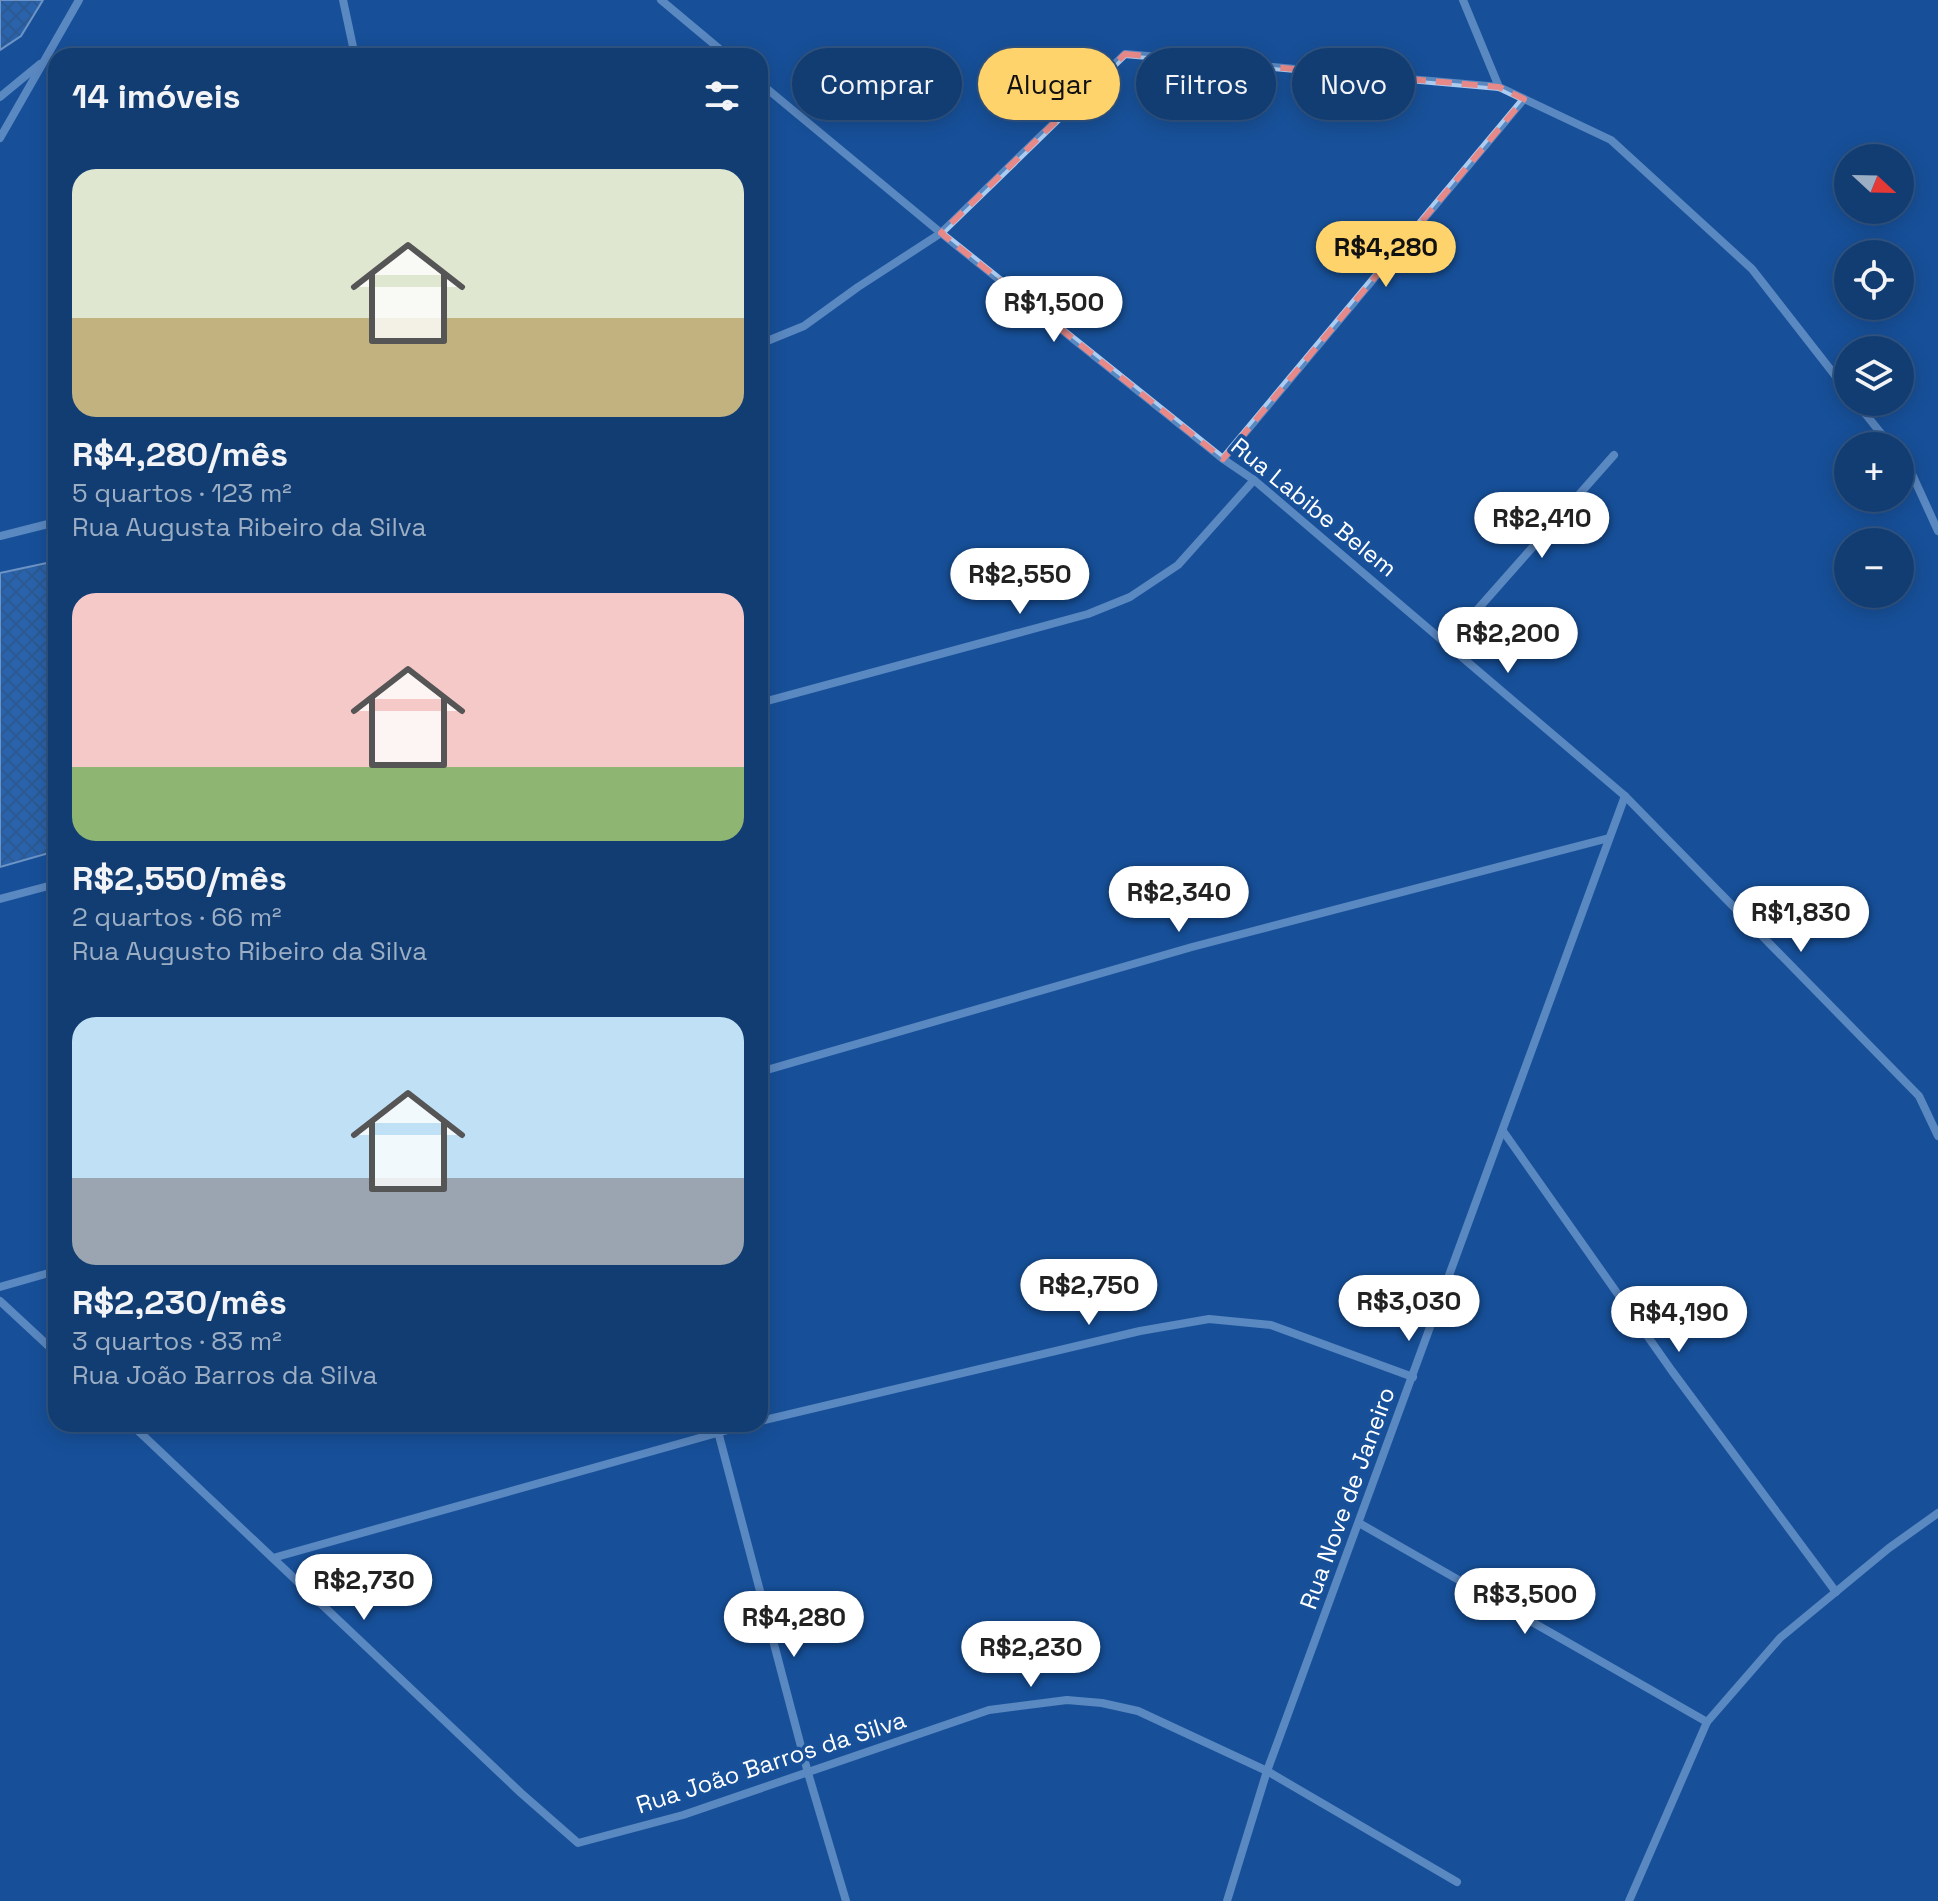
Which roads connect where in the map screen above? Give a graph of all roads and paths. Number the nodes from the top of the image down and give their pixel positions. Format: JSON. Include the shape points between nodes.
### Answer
{"nodes":[{"id":1,"x":79,"y":0,"type":"edge"},
{"id":2,"x":343,"y":0,"type":"edge"},
{"id":3,"x":661,"y":0,"type":"edge"},
{"id":4,"x":1463,"y":0,"type":"edge"},
{"id":5,"x":51,"y":48,"type":"edge"},
{"id":6,"x":353,"y":48,"type":"edge"},
{"id":7,"x":718,"y":48,"type":"edge"},
{"id":8,"x":48,"y":54,"type":"edge"},
{"id":9,"x":44,"y":61,"type":"junction"},
{"id":10,"x":1499,"y":87,"type":"junction"},
{"id":11,"x":768,"y":90,"type":"edge"},
{"id":12,"x":0,"y":97,"type":"edge"},
{"id":13,"x":1524,"y":99,"type":"junction"},
{"id":14,"x":0,"y":138,"type":"edge"},
{"id":15,"x":941,"y":233,"type":"junction"},
{"id":16,"x":768,"y":341,"type":"edge"},
{"id":17,"x":1834,"y":374,"type":"edge"},
{"id":18,"x":1867,"y":416,"type":"edge"},
{"id":19,"x":1880,"y":432,"type":"edge"},
{"id":20,"x":1614,"y":455,"type":"dead end"},
{"id":21,"x":1223,"y":459,"type":"junction"},
{"id":22,"x":1914,"y":479,"type":"edge"},
{"id":23,"x":1254,"y":480,"type":"junction"},
{"id":24,"x":48,"y":524,"type":"edge"},
{"id":25,"x":1938,"y":531,"type":"edge"},
{"id":26,"x":0,"y":536,"type":"edge"},
{"id":27,"x":1447,"y":644,"type":"junction"},
{"id":28,"x":768,"y":701,"type":"edge"},
{"id":29,"x":1625,"y":796,"type":"junction"},
{"id":30,"x":1609,"y":838,"type":"junction"},
{"id":31,"x":48,"y":886,"type":"edge"},
{"id":32,"x":0,"y":899,"type":"edge"},
{"id":33,"x":768,"y":1070,"type":"edge"},
{"id":34,"x":1503,"y":1131,"type":"junction"},
{"id":35,"x":1938,"y":1136,"type":"edge"},
{"id":36,"x":48,"y":1273,"type":"edge"},
{"id":37,"x":0,"y":1287,"type":"edge"},
{"id":38,"x":0,"y":1301,"type":"edge"},
{"id":39,"x":48,"y":1346,"type":"edge"},
{"id":40,"x":1413,"y":1377,"type":"junction"},
{"id":41,"x":768,"y":1419,"type":"edge"},
{"id":42,"x":139,"y":1432,"type":"edge"},
{"id":43,"x":703,"y":1432,"type":"edge"},
{"id":44,"x":718,"y":1432,"type":"edge"},
{"id":45,"x":1938,"y":1513,"type":"edge"},
{"id":46,"x":1359,"y":1523,"type":"junction"},
{"id":47,"x":273,"y":1558,"type":"junction"},
{"id":48,"x":1836,"y":1592,"type":"junction"},
{"id":49,"x":1707,"y":1722,"type":"junction"},
{"id":50,"x":1267,"y":1771,"type":"junction"},
{"id":51,"x":808,"y":1773,"type":"junction"},
{"id":52,"x":1457,"y":1882,"type":"dead end"},
{"id":53,"x":846,"y":1901,"type":"edge"},
{"id":54,"x":1227,"y":1901,"type":"edge"},
{"id":55,"x":1629,"y":1901,"type":"edge"}],
"edges":[{"from":1,"to":5,"type":"street"},
{"from":2,"to":6,"type":"street"},
{"from":3,"to":7,"type":"street"},
{"from":4,"to":10,"type":"street"},
{"from":8,"to":9,"type":"street"},
{"from":9,"to":12,"type":"street"},
{"from":9,"to":14,"type":"street"},
{"from":10,"to":13,"type":"street"},
{"from":10,"to":15,"type":"street","via":[[1125,54]]},
{"from":11,"to":15,"type":"street","name":"Rua Labibe Belem"},
{"from":13,"to":17,"type":"street","via":[[1611,140],[1752,269]]},
{"from":13,"to":21,"type":"street"},
{"from":15,"to":16,"type":"street","via":[[804,326]]},
{"from":15,"to":21,"type":"street","name":"Rua Labibe Belem"},
{"from":18,"to":19,"type":"street"},
{"from":20,"to":27,"type":"street"},
{"from":21,"to":23,"type":"street","name":"Rua Labibe Belem"},
{"from":22,"to":25,"type":"street"},
{"from":23,"to":27,"type":"street","name":"Rua Labibe Belem"},
{"from":23,"to":28,"type":"street","via":[[1178,565],[1130,597],[1088,614]]},
{"from":24,"to":26,"type":"street"},
{"from":27,"to":29,"type":"street","name":"Rua Labibe Belem"},
{"from":29,"to":30,"type":"street","name":"Rua Nove de Janeiro"},
{"from":29,"to":35,"type":"street","name":"Rua Labibe Belem","via":[[1919,1096]]},
{"from":30,"to":33,"type":"street","via":[[1192,947]]},
{"from":30,"to":34,"type":"street","name":"Rua Nove de Janeiro"},
{"from":31,"to":32,"type":"street"},
{"from":34,"to":40,"type":"street","name":"Rua Nove de Janeiro"},
{"from":34,"to":48,"type":"street"},
{"from":36,"to":37,"type":"street"},
{"from":38,"to":39,"type":"street"},
{"from":40,"to":41,"type":"street","via":[[1271,1325],[1209,1319]]},
{"from":40,"to":46,"type":"street","name":"Rua Nove de Janeiro"},
{"from":42,"to":47,"type":"street"},
{"from":43,"to":47,"type":"street"},
{"from":44,"to":51,"type":"street"},
{"from":45,"to":48,"type":"street"},
{"from":46,"to":49,"type":"street"},
{"from":46,"to":50,"type":"street","name":"Rua Nove de Janeiro"},
{"from":47,"to":51,"type":"street","name":"Rua João Barros da Silva","via":[[578,1843]]},
{"from":48,"to":49,"type":"street","via":[[1780,1638]]},
{"from":49,"to":55,"type":"street"},
{"from":50,"to":51,"type":"street","name":"Rua João Barros da Silva","via":[[1138,1711],[1067,1700],[989,1710]]},
{"from":50,"to":52,"type":"street","name":"Rua João Barros da Silva"},
{"from":50,"to":54,"type":"street","name":"Rua Nove de Janeiro"},
{"from":51,"to":53,"type":"street"}]}
